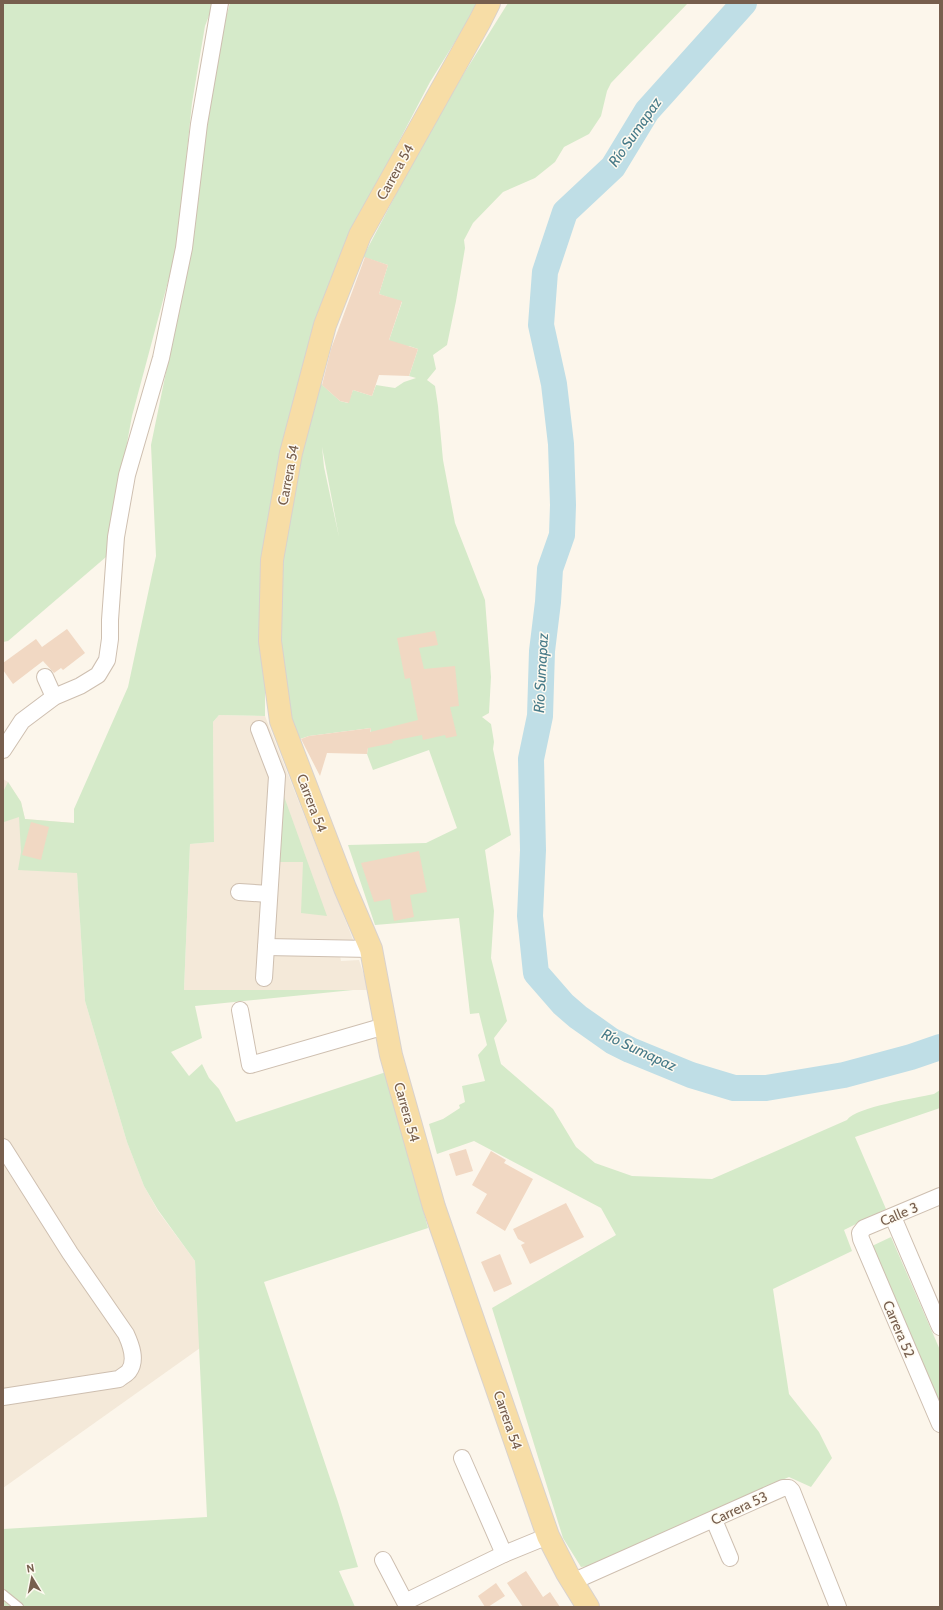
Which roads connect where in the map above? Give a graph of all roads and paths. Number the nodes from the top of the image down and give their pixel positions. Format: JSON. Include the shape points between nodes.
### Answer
{"nodes":[{"id":1,"x":220,"y":3,"type":"edge"},
{"id":2,"x":489,"y":3,"type":"edge"},
{"id":3,"x":45,"y":677,"type":"dead end"},
{"id":4,"x":54,"y":697,"type":"junction"},
{"id":5,"x":259,"y":729,"type":"dead end"},
{"id":6,"x":3,"y":750,"type":"edge"},
{"id":7,"x":239,"y":892,"type":"dead end"},
{"id":8,"x":269,"y":894,"type":"junction"},
{"id":9,"x":266,"y":947,"type":"junction"},
{"id":10,"x":371,"y":949,"type":"junction"},
{"id":11,"x":264,"y":978,"type":"dead end"},
{"id":12,"x":240,"y":1010,"type":"dead end"},
{"id":13,"x":385,"y":1026,"type":"junction"},
{"id":14,"x":3,"y":1147,"type":"edge"},
{"id":15,"x":940,"y":1196,"type":"edge"},
{"id":16,"x":893,"y":1216,"type":"junction"},
{"id":17,"x":860,"y":1233,"type":"joint"},
{"id":18,"x":940,"y":1327,"type":"edge"},
{"id":19,"x":3,"y":1398,"type":"edge"},
{"id":20,"x":940,"y":1424,"type":"edge"},
{"id":21,"x":462,"y":1458,"type":"dead end"},
{"id":22,"x":714,"y":1520,"type":"junction"},
{"id":23,"x":548,"y":1536,"type":"junction"},
{"id":24,"x":504,"y":1554,"type":"junction"},
{"id":25,"x":730,"y":1558,"type":"dead end"},
{"id":26,"x":383,"y":1560,"type":"dead end"},
{"id":27,"x":572,"y":1582,"type":"junction"},
{"id":28,"x":3,"y":1594,"type":"edge"},
{"id":29,"x":19,"y":1607,"type":"edge"},
{"id":30,"x":588,"y":1607,"type":"edge"},
{"id":31,"x":838,"y":1607,"type":"edge"}],
"edges":[{"from":1,"to":4,"type":"street","via":[[199,124],[184,248],[161,358],[127,475],[116,537],[107,660],[98,674],[80,686]]},
{"from":2,"to":10,"type":"main road","name":"Carrera 54","via":[[360,235],[325,325],[291,453],[272,560],[270,641],[281,721],[342,881]]},
{"from":3,"to":4,"type":"street"},
{"from":4,"to":6,"type":"street","via":[[22,721]]},
{"from":5,"to":8,"type":"street","via":[[277,776]]},
{"from":7,"to":8,"type":"street"},
{"from":8,"to":9,"type":"street"},
{"from":9,"to":10,"type":"street"},
{"from":9,"to":11,"type":"street"},
{"from":10,"to":13,"type":"main road","name":"Carrera 54"},
{"from":12,"to":13,"type":"street","via":[[250,1064]]},
{"from":13,"to":23,"type":"main road","name":"Carrera 54","via":[[434,1207]]},
{"from":14,"to":19,"type":"street","via":[[70,1253],[126,1334],[132,1348],[133,1361],[129,1371],[119,1378]]},
{"from":15,"to":16,"type":"street","name":"Calle 3"},
{"from":16,"to":17,"type":"street","name":"Calle 3","via":[[864,1228]]},
{"from":16,"to":18,"type":"street"},
{"from":17,"to":20,"type":"street","name":"Carrera 52"},
{"from":21,"to":24,"type":"street"},
{"from":22,"to":25,"type":"street"},
{"from":22,"to":27,"type":"street","name":"Carrera 53"},
{"from":22,"to":31,"type":"street","name":"Carrera 53","via":[[783,1488],[789,1488]]},
{"from":23,"to":24,"type":"street"},
{"from":23,"to":27,"type":"main road","name":"Carrera 54"},
{"from":24,"to":26,"type":"street","via":[[405,1602]]},
{"from":27,"to":30,"type":"main road","name":"Carrera 54"},
{"from":28,"to":29,"type":"lane"}]}
